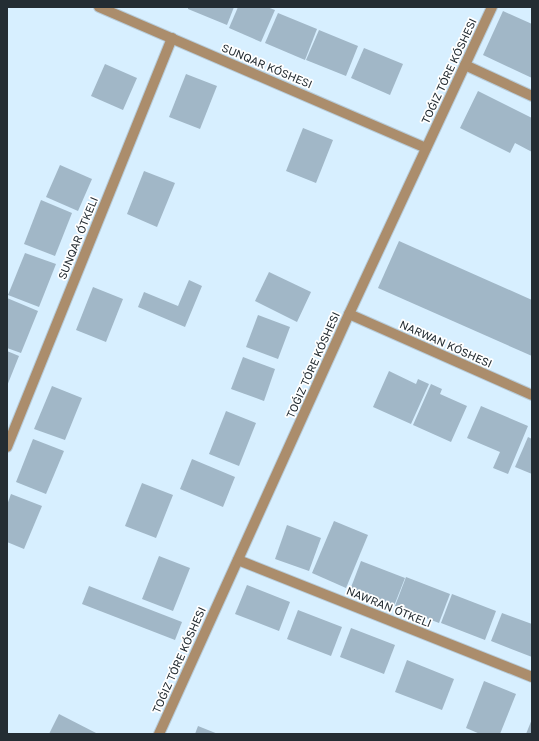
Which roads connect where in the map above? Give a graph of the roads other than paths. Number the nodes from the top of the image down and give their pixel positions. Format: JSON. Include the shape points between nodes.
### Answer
{"nodes":[{"id":1,"x":99,"y":7,"type":"edge"},
{"id":2,"x":492,"y":7,"type":"edge"},
{"id":3,"x":172,"y":38,"type":"junction"},
{"id":4,"x":465,"y":65,"type":"junction"},
{"id":5,"x":532,"y":96,"type":"edge"},
{"id":6,"x":426,"y":148,"type":"junction"},
{"id":7,"x":349,"y":314,"type":"junction"},
{"id":8,"x":532,"y":395,"type":"edge"},
{"id":9,"x":7,"y":447,"type":"edge"},
{"id":10,"x":238,"y":560,"type":"junction"},
{"id":11,"x":532,"y":677,"type":"edge"},
{"id":12,"x":159,"y":734,"type":"edge"}],
"edges":[{"from":1,"to":3,"type":"street","name":"SUNQAR KÓSHESI"},
{"from":2,"to":4,"type":"street"},
{"from":3,"to":6,"type":"street","name":"SUNQAR KÓSHESI"},
{"from":3,"to":9,"type":"street","name":"SUNQAR ÓTKELI"},
{"from":4,"to":5,"type":"street"},
{"from":4,"to":6,"type":"street"},
{"from":6,"to":7,"type":"street"},
{"from":7,"to":8,"type":"street","name":"NARWAN KÓSHESI"},
{"from":7,"to":10,"type":"street"},
{"from":10,"to":11,"type":"street","name":"NAWRAN ÓTKELI"},
{"from":10,"to":12,"type":"street"}]}
